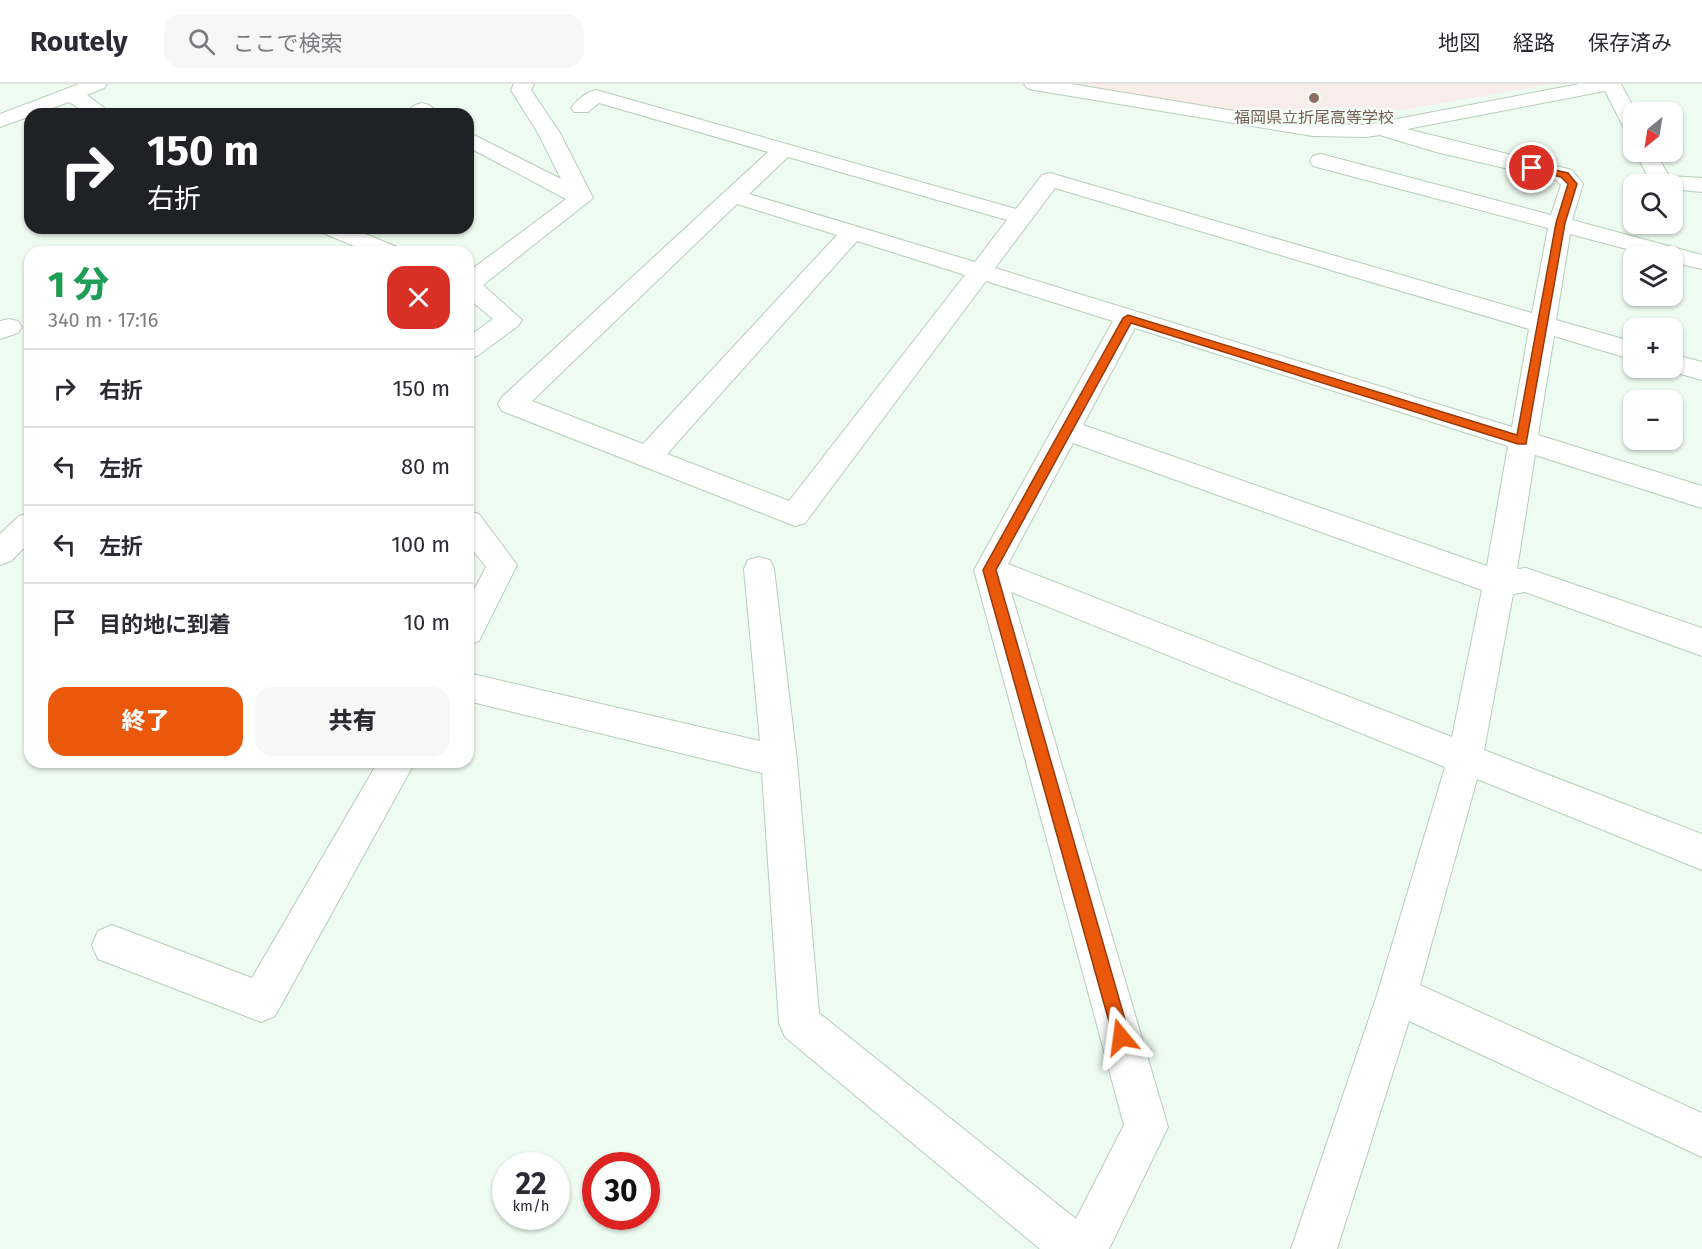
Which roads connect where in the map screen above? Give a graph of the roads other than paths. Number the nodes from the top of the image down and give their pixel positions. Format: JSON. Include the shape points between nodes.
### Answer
{"nodes":[{"id":1,"x":97,"y":84,"type":"edge"},
{"id":2,"x":524,"y":84,"type":"edge"},
{"id":3,"x":1034,"y":84,"type":"edge"},
{"id":4,"x":1610,"y":84,"type":"edge"},
{"id":5,"x":73,"y":95,"type":"junction"},
{"id":6,"x":36,"y":108,"type":"edge"},
{"id":7,"x":93,"y":108,"type":"edge"},
{"id":8,"x":581,"y":108,"type":"dead end"},
{"id":9,"x":1623,"y":108,"type":"edge"},
{"id":10,"x":24,"y":112,"type":"edge"},
{"id":11,"x":0,"y":121,"type":"edge"},
{"id":12,"x":1380,"y":128,"type":"junction"},
{"id":13,"x":474,"y":142,"type":"edge"},
{"id":14,"x":783,"y":150,"type":"junction"},
{"id":15,"x":1321,"y":161,"type":"dead end"},
{"id":16,"x":1650,"y":162,"type":"edge"},
{"id":17,"x":1702,"y":185,"type":"edge"},
{"id":18,"x":733,"y":196,"type":"junction"},
{"id":19,"x":582,"y":198,"type":"junction"},
{"id":20,"x":1021,"y":217,"type":"junction"},
{"id":21,"x":1560,"y":223,"type":"junction"},
{"id":22,"x":853,"y":232,"type":"junction"},
{"id":23,"x":367,"y":234,"type":"edge"},
{"id":24,"x":382,"y":246,"type":"edge"},
{"id":25,"x":1702,"y":262,"type":"edge"},
{"id":26,"x":981,"y":273,"type":"junction"},
{"id":27,"x":474,"y":279,"type":"edge"},
{"id":28,"x":474,"y":289,"type":"edge"},
{"id":29,"x":1128,"y":318,"type":"junction"},
{"id":30,"x":1541,"y":325,"type":"junction"},
{"id":31,"x":474,"y":346,"type":"edge"},
{"id":32,"x":1623,"y":348,"type":"edge"},
{"id":33,"x":1683,"y":366,"type":"edge"},
{"id":34,"x":1702,"y":371,"type":"edge"},
{"id":35,"x":1066,"y":430,"type":"junction"},
{"id":36,"x":1522,"y":441,"type":"junction"},
{"id":37,"x":647,"y":458,"type":"junction"},
{"id":38,"x":1702,"y":497,"type":"edge"},
{"id":39,"x":24,"y":530,"type":"edge"},
{"id":40,"x":474,"y":530,"type":"edge"},
{"id":41,"x":0,"y":553,"type":"edge"},
{"id":42,"x":759,"y":569,"type":"dead end"},
{"id":43,"x":989,"y":570,"type":"junction"},
{"id":44,"x":1499,"y":583,"type":"junction"},
{"id":45,"x":474,"y":620,"type":"edge"},
{"id":46,"x":1702,"y":642,"type":"edge"},
{"id":47,"x":474,"y":688,"type":"edge"},
{"id":48,"x":1465,"y":759,"type":"junction"},
{"id":49,"x":779,"y":761,"type":"junction"},
{"id":50,"x":394,"y":768,"type":"edge"},
{"id":51,"x":1702,"y":852,"type":"edge"},
{"id":52,"x":112,"y":945,"type":"dead end"},
{"id":53,"x":1397,"y":995,"type":"junction"},
{"id":54,"x":1702,"y":1135,"type":"edge"},
{"id":55,"x":1076,"y":1249,"type":"edge"},
{"id":56,"x":1085,"y":1249,"type":"edge"},
{"id":57,"x":1314,"y":1249,"type":"edge"}],
"edges":[{"from":1,"to":5,"type":"street"},
{"from":2,"to":19,"type":"street","via":[[521,90],[549,133]]},
{"from":3,"to":12,"type":"street","via":[[1313,130]]},
{"from":4,"to":9,"type":"street"},
{"from":4,"to":12,"type":"street"},
{"from":5,"to":6,"type":"street"},
{"from":5,"to":7,"type":"street"},
{"from":8,"to":14,"type":"street","via":[[596,96]]},
{"from":10,"to":11,"type":"street"},
{"from":12,"to":21,"type":"street","via":[[1564,175],[1572,184]]},
{"from":13,"to":19,"type":"street"},
{"from":14,"to":18,"type":"street"},
{"from":14,"to":20,"type":"street"},
{"from":15,"to":21,"type":"street"},
{"from":16,"to":17,"type":"street","via":[[1661,182]]},
{"from":18,"to":22,"type":"street"},
{"from":18,"to":37,"type":"street","via":[[512,404]]},
{"from":19,"to":27,"type":"street"},
{"from":20,"to":26,"type":"street"},
{"from":20,"to":30,"type":"street","via":[[1050,180]]},
{"from":21,"to":25,"type":"street"},
{"from":21,"to":30,"type":"street"},
{"from":22,"to":26,"type":"street"},
{"from":22,"to":37,"type":"street"},
{"from":23,"to":24,"type":"street"},
{"from":26,"to":29,"type":"street"},
{"from":26,"to":37,"type":"street","via":[[795,515]]},
{"from":28,"to":31,"type":"street","via":[[509,320]]},
{"from":29,"to":35,"type":"street"},
{"from":29,"to":36,"type":"street"},
{"from":30,"to":32,"type":"street"},
{"from":30,"to":36,"type":"street"},
{"from":33,"to":34,"type":"street"},
{"from":35,"to":43,"type":"street"},
{"from":35,"to":44,"type":"street"},
{"from":36,"to":38,"type":"street"},
{"from":36,"to":44,"type":"street"},
{"from":39,"to":41,"type":"street"},
{"from":40,"to":45,"type":"street","via":[[502,565]]},
{"from":42,"to":49,"type":"street"},
{"from":43,"to":48,"type":"street"},
{"from":43,"to":56,"type":"street","via":[[1146,1126]]},
{"from":44,"to":46,"type":"street","via":[[1526,580]]},
{"from":44,"to":48,"type":"street"},
{"from":47,"to":49,"type":"street"},
{"from":48,"to":51,"type":"street"},
{"from":48,"to":53,"type":"street"},
{"from":49,"to":55,"type":"street","via":[[799,1023]]},
{"from":50,"to":52,"type":"street","via":[[261,1002]]},
{"from":53,"to":54,"type":"street"},
{"from":53,"to":57,"type":"street"}]}
